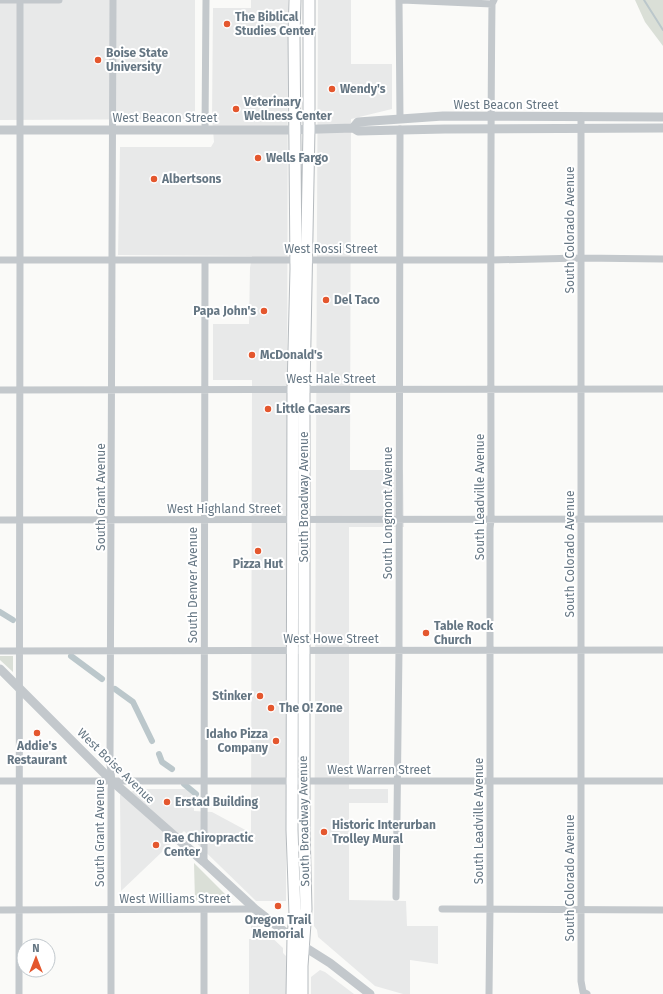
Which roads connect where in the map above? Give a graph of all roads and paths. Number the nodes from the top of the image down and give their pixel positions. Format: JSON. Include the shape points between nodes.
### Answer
{"nodes":[{"id":1,"x":0,"y":0,"type":"edge"},
{"id":2,"x":20,"y":0,"type":"edge"},
{"id":3,"x":59,"y":0,"type":"edge"},
{"id":4,"x":113,"y":0,"type":"edge"},
{"id":5,"x":206,"y":0,"type":"edge"},
{"id":6,"x":296,"y":0,"type":"edge"},
{"id":7,"x":309,"y":0,"type":"edge"},
{"id":8,"x":399,"y":0,"type":"edge"},
{"id":9,"x":402,"y":0,"type":"edge"},
{"id":10,"x":493,"y":2,"type":"edge"},
{"id":11,"x":581,"y":116,"type":"junction"},
{"id":12,"x":491,"y":117,"type":"junction"},
{"id":13,"x":663,"y":117,"type":"edge"},
{"id":14,"x":400,"y":118,"type":"junction"},
{"id":15,"x":353,"y":128,"type":"junction"},
{"id":16,"x":581,"y":128,"type":"junction"},
{"id":17,"x":663,"y":128,"type":"edge"},
{"id":18,"x":295,"y":129,"type":"junction"},
{"id":19,"x":309,"y":129,"type":"junction"},
{"id":20,"x":400,"y":129,"type":"junction"},
{"id":21,"x":491,"y":129,"type":"junction"},
{"id":22,"x":0,"y":130,"type":"edge"},
{"id":23,"x":20,"y":130,"type":"junction"},
{"id":24,"x":112,"y":130,"type":"junction"},
{"id":25,"x":205,"y":130,"type":"junction"},
{"id":26,"x":581,"y":258,"type":"junction"},
{"id":27,"x":663,"y":259,"type":"edge"},
{"id":28,"x":0,"y":260,"type":"edge"},
{"id":29,"x":20,"y":260,"type":"junction"},
{"id":30,"x":113,"y":260,"type":"junction"},
{"id":31,"x":205,"y":260,"type":"junction"},
{"id":32,"x":301,"y":260,"type":"junction"},
{"id":33,"x":400,"y":260,"type":"junction"},
{"id":34,"x":492,"y":260,"type":"junction"},
{"id":35,"x":663,"y":389,"type":"edge"},
{"id":36,"x":0,"y":390,"type":"edge"},
{"id":37,"x":20,"y":390,"type":"junction"},
{"id":38,"x":112,"y":390,"type":"junction"},
{"id":39,"x":204,"y":390,"type":"junction"},
{"id":40,"x":293,"y":390,"type":"junction"},
{"id":41,"x":304,"y":390,"type":"junction"},
{"id":42,"x":399,"y":390,"type":"junction"},
{"id":43,"x":491,"y":390,"type":"junction"},
{"id":44,"x":581,"y":390,"type":"junction"},
{"id":45,"x":663,"y":519,"type":"edge"},
{"id":46,"x":0,"y":520,"type":"edge"},
{"id":47,"x":20,"y":520,"type":"junction"},
{"id":48,"x":112,"y":520,"type":"junction"},
{"id":49,"x":204,"y":520,"type":"junction"},
{"id":50,"x":293,"y":520,"type":"junction"},
{"id":51,"x":304,"y":520,"type":"junction"},
{"id":52,"x":399,"y":520,"type":"junction"},
{"id":53,"x":491,"y":520,"type":"junction"},
{"id":54,"x":581,"y":520,"type":"junction"},
{"id":55,"x":20,"y":650,"type":"junction"},
{"id":56,"x":111,"y":650,"type":"junction"},
{"id":57,"x":204,"y":650,"type":"junction"},
{"id":58,"x":292,"y":650,"type":"junction"},
{"id":59,"x":304,"y":650,"type":"junction"},
{"id":60,"x":399,"y":650,"type":"junction"},
{"id":61,"x":491,"y":650,"type":"junction"},
{"id":62,"x":581,"y":650,"type":"junction"},
{"id":63,"x":663,"y":650,"type":"edge"},
{"id":64,"x":0,"y":651,"type":"edge"},
{"id":65,"x":0,"y":669,"type":"edge"},
{"id":66,"x":19,"y":689,"type":"junction"},
{"id":67,"x":0,"y":781,"type":"edge"},
{"id":68,"x":19,"y":781,"type":"junction"},
{"id":69,"x":112,"y":781,"type":"junction"},
{"id":70,"x":204,"y":781,"type":"junction"},
{"id":71,"x":298,"y":781,"type":"junction"},
{"id":72,"x":397,"y":781,"type":"junction"},
{"id":73,"x":490,"y":781,"type":"junction"},
{"id":74,"x":581,"y":781,"type":"junction"},
{"id":75,"x":663,"y":781,"type":"edge"},
{"id":76,"x":204,"y":862,"type":"junction"},
{"id":77,"x":396,"y":897,"type":"dead end"},
{"id":78,"x":442,"y":909,"type":"dead end"},
{"id":79,"x":0,"y":910,"type":"edge"},
{"id":80,"x":19,"y":910,"type":"junction"},
{"id":81,"x":111,"y":910,"type":"junction"},
{"id":82,"x":204,"y":910,"type":"junction"},
{"id":83,"x":255,"y":910,"type":"junction"},
{"id":84,"x":490,"y":910,"type":"junction"},
{"id":85,"x":581,"y":910,"type":"junction"},
{"id":86,"x":663,"y":910,"type":"edge"},
{"id":87,"x":293,"y":937,"type":"junction"},
{"id":88,"x":304,"y":946,"type":"junction"},
{"id":89,"x":585,"y":993,"type":"edge"},
{"id":90,"x":19,"y":994,"type":"edge"},
{"id":91,"x":111,"y":994,"type":"edge"},
{"id":92,"x":204,"y":994,"type":"edge"},
{"id":93,"x":292,"y":994,"type":"edge"},
{"id":94,"x":302,"y":994,"type":"edge"},
{"id":95,"x":370,"y":994,"type":"edge"},
{"id":96,"x":489,"y":994,"type":"edge"}],
"edges":[{"from":1,"to":2,"type":"street"},
{"from":2,"to":3,"type":"street"},
{"from":2,"to":23,"type":"street"},
{"from":4,"to":24,"type":"street","name":"South Grant Avenue"},
{"from":5,"to":25,"type":"street"},
{"from":6,"to":18,"type":"main road","name":"South Broadway Avenue"},
{"from":7,"to":19,"type":"main road","name":"South Broadway Avenue"},
{"from":8,"to":14,"type":"street"},
{"from":9,"to":10,"type":"street"},
{"from":10,"to":12,"type":"street","name":"South Leadville Avenue"},
{"from":11,"to":12,"type":"street","name":"West Beacon Street"},
{"from":11,"to":13,"type":"street","name":"West Beacon Street"},
{"from":11,"to":16,"type":"street","name":"South Colorado Avenue"},
{"from":12,"to":14,"type":"street","name":"West Beacon Street"},
{"from":12,"to":21,"type":"street","name":"South Leadville Avenue"},
{"from":14,"to":15,"type":"street","name":"West Beacon Street","via":[[358,122]]},
{"from":15,"to":19,"type":"street","name":"West Beacon Street"},
{"from":15,"to":20,"type":"street","name":"West Beacon Street","via":[[358,131]]},
{"from":16,"to":17,"type":"street","name":"West Beacon Street"},
{"from":16,"to":21,"type":"street","name":"West Beacon Street"},
{"from":16,"to":26,"type":"street","name":"South Colorado Avenue"},
{"from":18,"to":19,"type":"street","name":"West Beacon Street"},
{"from":18,"to":25,"type":"street","name":"West Beacon Street"},
{"from":18,"to":32,"type":"main road","name":"South Broadway Avenue"},
{"from":19,"to":32,"type":"main road","name":"South Broadway Avenue"},
{"from":20,"to":21,"type":"street","name":"West Beacon Street"},
{"from":20,"to":33,"type":"street","name":"South Longmont Avenue"},
{"from":21,"to":34,"type":"street","name":"South Leadville Avenue"},
{"from":22,"to":23,"type":"street","name":"West Beacon Street"},
{"from":23,"to":24,"type":"street","name":"West Beacon Street"},
{"from":23,"to":29,"type":"street"},
{"from":24,"to":25,"type":"street","name":"West Beacon Street"},
{"from":24,"to":30,"type":"street","name":"South Grant Avenue"},
{"from":26,"to":27,"type":"street","name":"West Rossi Street"},
{"from":26,"to":34,"type":"street","name":"West Rossi Street"},
{"from":26,"to":44,"type":"street","name":"South Colorado Avenue"},
{"from":28,"to":29,"type":"street","name":"West Rossi Street"},
{"from":29,"to":30,"type":"street","name":"West Rossi Street"},
{"from":29,"to":37,"type":"street"},
{"from":30,"to":31,"type":"street","name":"West Rossi Street"},
{"from":30,"to":38,"type":"street","name":"South Grant Avenue"},
{"from":31,"to":32,"type":"street","name":"West Rossi Street"},
{"from":31,"to":39,"type":"street","name":"South Denver Avenue"},
{"from":32,"to":33,"type":"street","name":"West Rossi Street"},
{"from":32,"to":40,"type":"main road","name":"South Broadway Avenue"},
{"from":32,"to":41,"type":"main road","name":"South Broadway Avenue"},
{"from":33,"to":34,"type":"street","name":"West Rossi Street"},
{"from":33,"to":42,"type":"street","name":"South Longmont Avenue"},
{"from":34,"to":43,"type":"street","name":"South Leadville Avenue"},
{"from":35,"to":44,"type":"street","name":"West Hale Street"},
{"from":36,"to":37,"type":"street","name":"West Hale Street"},
{"from":37,"to":38,"type":"street","name":"West Hale Street"},
{"from":37,"to":47,"type":"street"},
{"from":38,"to":39,"type":"street","name":"West Hale Street"},
{"from":38,"to":48,"type":"street","name":"South Grant Avenue"},
{"from":39,"to":40,"type":"street","name":"West Hale Street"},
{"from":39,"to":49,"type":"street","name":"South Denver Avenue"},
{"from":40,"to":41,"type":"street","name":"West Hale Street"},
{"from":40,"to":50,"type":"main road","name":"South Broadway Avenue"},
{"from":41,"to":42,"type":"street","name":"West Hale Street"},
{"from":41,"to":51,"type":"main road","name":"South Broadway Avenue"},
{"from":42,"to":43,"type":"street","name":"West Hale Street"},
{"from":42,"to":52,"type":"street","name":"South Longmont Avenue"},
{"from":43,"to":44,"type":"street","name":"West Hale Street"},
{"from":43,"to":53,"type":"street","name":"South Leadville Avenue"},
{"from":44,"to":54,"type":"street","name":"South Colorado Avenue"},
{"from":45,"to":54,"type":"street","name":"West Highland Street"},
{"from":46,"to":47,"type":"street","name":"West Highland Street"},
{"from":47,"to":48,"type":"street","name":"West Highland Street"},
{"from":47,"to":55,"type":"street"},
{"from":48,"to":49,"type":"street","name":"West Highland Street"},
{"from":48,"to":56,"type":"street","name":"South Grant Avenue"},
{"from":49,"to":50,"type":"street","name":"West Highland Street"},
{"from":49,"to":57,"type":"street","name":"South Denver Avenue"},
{"from":50,"to":51,"type":"street","name":"West Highland Street"},
{"from":50,"to":58,"type":"main road","name":"South Broadway Avenue"},
{"from":51,"to":52,"type":"street","name":"West Highland Street"},
{"from":51,"to":59,"type":"main road","name":"South Broadway Avenue"},
{"from":52,"to":53,"type":"street","name":"West Highland Street"},
{"from":52,"to":60,"type":"street","name":"South Longmont Avenue"},
{"from":53,"to":54,"type":"street","name":"West Highland Street"},
{"from":53,"to":61,"type":"street","name":"South Leadville Avenue"},
{"from":54,"to":62,"type":"street","name":"South Colorado Avenue"},
{"from":55,"to":56,"type":"street","name":"West Howe Street"},
{"from":55,"to":64,"type":"street","name":"West Howe Street"},
{"from":55,"to":66,"type":"street"},
{"from":56,"to":57,"type":"street","name":"West Howe Street"},
{"from":56,"to":69,"type":"street","name":"South Grant Avenue"},
{"from":57,"to":58,"type":"street","name":"West Howe Street"},
{"from":57,"to":70,"type":"street","name":"South Denver Avenue"},
{"from":58,"to":59,"type":"street","name":"West Howe Street"},
{"from":58,"to":71,"type":"main road","name":"South Broadway Avenue"},
{"from":59,"to":60,"type":"street","name":"West Howe Street"},
{"from":59,"to":71,"type":"main road","name":"South Broadway Avenue"},
{"from":60,"to":61,"type":"street","name":"West Howe Street"},
{"from":60,"to":72,"type":"street","name":"South Longmont Avenue"},
{"from":61,"to":62,"type":"street","name":"West Howe Street"},
{"from":61,"to":73,"type":"street","name":"South Leadville Avenue"},
{"from":62,"to":63,"type":"street","name":"West Howe Street"},
{"from":62,"to":74,"type":"street","name":"South Colorado Avenue"},
{"from":65,"to":66,"type":"street","name":"West Boise Avenue"},
{"from":66,"to":68,"type":"street"},
{"from":66,"to":69,"type":"street","name":"West Boise Avenue"},
{"from":67,"to":68,"type":"street","name":"West Warren Street"},
{"from":68,"to":69,"type":"street","name":"West Warren Street"},
{"from":68,"to":80,"type":"street"},
{"from":69,"to":70,"type":"street","name":"West Warren Street"},
{"from":69,"to":76,"type":"street","name":"West Boise Avenue"},
{"from":69,"to":81,"type":"street","name":"South Grant Avenue"},
{"from":70,"to":71,"type":"street","name":"West Warren Street"},
{"from":70,"to":76,"type":"street","name":"South Denver Avenue"},
{"from":71,"to":72,"type":"street","name":"West Warren Street"},
{"from":71,"to":87,"type":"main road","name":"South Broadway Avenue"},
{"from":71,"to":88,"type":"main road","name":"South Broadway Avenue","via":[[306,909]]},
{"from":72,"to":73,"type":"street","name":"West Warren Street"},
{"from":72,"to":77,"type":"street","name":"South Longmont Avenue"},
{"from":73,"to":74,"type":"street","name":"West Warren Street"},
{"from":73,"to":84,"type":"street","name":"South Leadville Avenue"},
{"from":74,"to":75,"type":"street","name":"West Warren Street"},
{"from":74,"to":85,"type":"street","name":"South Colorado Avenue"},
{"from":76,"to":83,"type":"street","name":"West Boise Avenue"},
{"from":78,"to":84,"type":"street"},
{"from":79,"to":80,"type":"street","name":"West Williams Street"},
{"from":80,"to":81,"type":"street","name":"West Williams Street"},
{"from":80,"to":90,"type":"street"},
{"from":81,"to":82,"type":"street","name":"West Williams Street"},
{"from":81,"to":91,"type":"street","name":"South Grant Avenue"},
{"from":82,"to":83,"type":"street","name":"West Williams Street"},
{"from":82,"to":92,"type":"street"},
{"from":83,"to":87,"type":"street","name":"West Boise Avenue"},
{"from":84,"to":85,"type":"street"},
{"from":84,"to":96,"type":"street","name":"South Leadville Avenue"},
{"from":85,"to":86,"type":"street"},
{"from":85,"to":89,"type":"street","name":"South Colorado Avenue","via":[[581,981]]},
{"from":87,"to":88,"type":"street","name":"West Boise Avenue"},
{"from":87,"to":93,"type":"main road","name":"South Broadway Avenue"},
{"from":88,"to":94,"type":"main road","name":"South Broadway Avenue"},
{"from":88,"to":95,"type":"street","name":"West Boise Avenue"}]}
